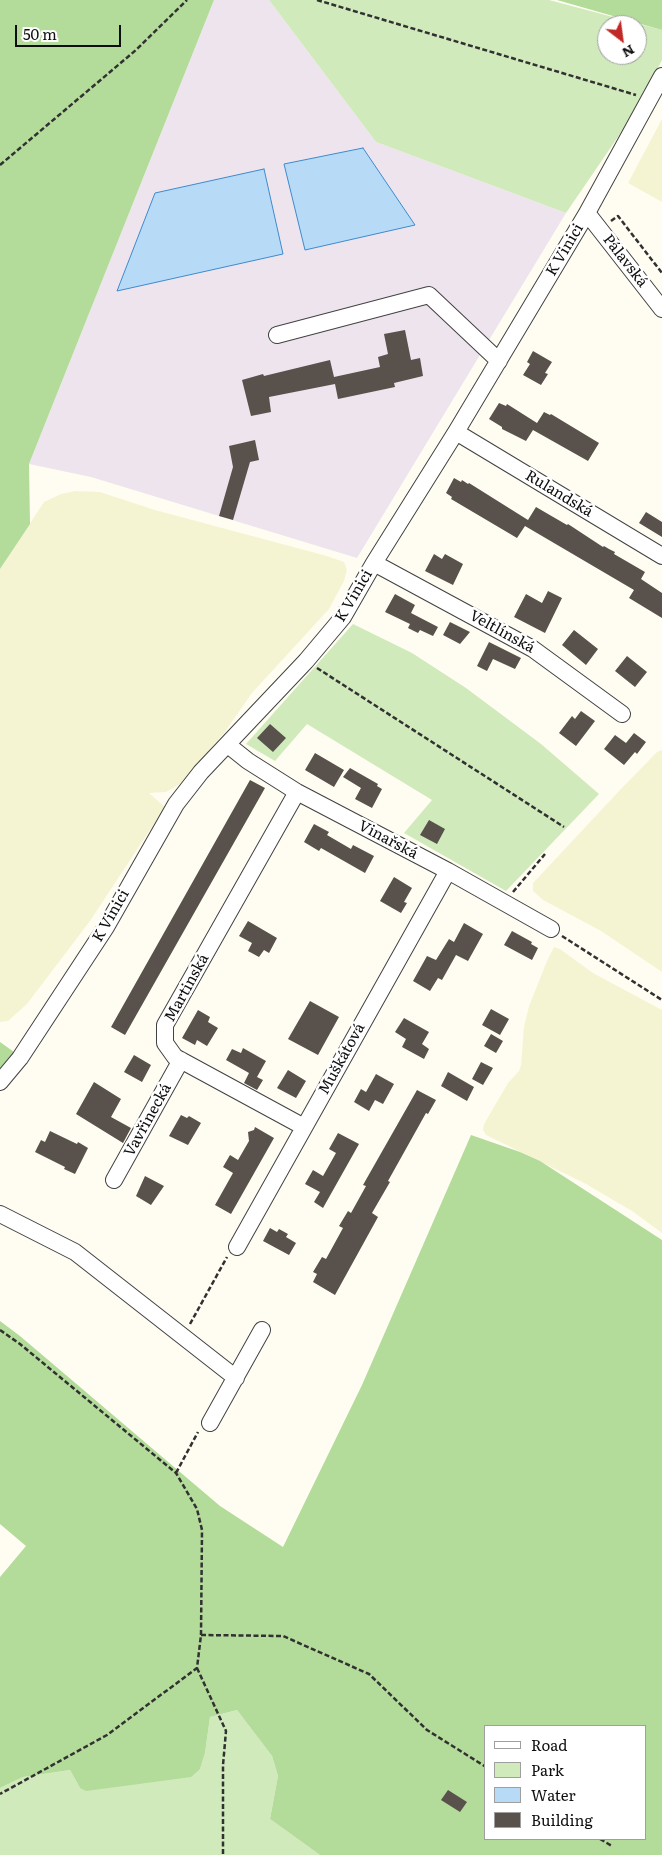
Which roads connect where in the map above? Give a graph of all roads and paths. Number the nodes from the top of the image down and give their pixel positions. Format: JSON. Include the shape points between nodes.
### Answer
{"nodes":[{"id":1,"x":188,"y":0,"type":"edge"},
{"id":2,"x":317,"y":0,"type":"edge"},
{"id":3,"x":662,"y":76,"type":"edge"},
{"id":4,"x":650,"y":99,"type":"junction"},
{"id":5,"x":0,"y":165,"type":"edge"},
{"id":6,"x":587,"y":213,"type":"junction"},
{"id":7,"x":609,"y":223,"type":"dead end"},
{"id":8,"x":662,"y":273,"type":"edge"},
{"id":9,"x":662,"y":309,"type":"edge"},
{"id":10,"x":277,"y":334,"type":"dead end"},
{"id":11,"x":499,"y":361,"type":"junction"},
{"id":12,"x":456,"y":432,"type":"junction"},
{"id":13,"x":662,"y":556,"type":"edge"},
{"id":14,"x":374,"y":563,"type":"junction"},
{"id":15,"x":306,"y":661,"type":"junction"},
{"id":16,"x":622,"y":714,"type":"dead end"},
{"id":17,"x":228,"y":745,"type":"junction"},
{"id":18,"x":297,"y":792,"type":"junction"},
{"id":19,"x":564,"y":827,"type":"dead end"},
{"id":20,"x":545,"y":854,"type":"dead end"},
{"id":21,"x":448,"y":871,"type":"junction"},
{"id":22,"x":504,"y":903,"type":"junction"},
{"id":23,"x":550,"y":929,"type":"joint"},
{"id":24,"x":662,"y":1000,"type":"edge"},
{"id":25,"x":181,"y":1060,"type":"junction"},
{"id":26,"x":0,"y":1082,"type":"edge"},
{"id":27,"x":304,"y":1127,"type":"junction"},
{"id":28,"x":114,"y":1180,"type":"dead end"},
{"id":29,"x":0,"y":1214,"type":"edge"},
{"id":30,"x":233,"y":1250,"type":"joint"},
{"id":31,"x":0,"y":1330,"type":"edge"},
{"id":32,"x":262,"y":1330,"type":"dead end"},
{"id":33,"x":183,"y":1337,"type":"junction"},
{"id":34,"x":236,"y":1378,"type":"junction"},
{"id":35,"x":210,"y":1423,"type":"joint"},
{"id":36,"x":176,"y":1473,"type":"junction"},
{"id":37,"x":201,"y":1635,"type":"junction"},
{"id":38,"x":197,"y":1668,"type":"junction"},
{"id":39,"x":484,"y":1766,"type":"edge"},
{"id":40,"x":0,"y":1794,"type":"edge"},
{"id":41,"x":602,"y":1840,"type":"edge"},
{"id":42,"x":612,"y":1846,"type":"dead end"},
{"id":43,"x":223,"y":1855,"type":"edge"}],
"edges":[{"from":1,"to":5,"type":"path","via":[[136,50]]},
{"from":2,"to":4,"type":"path"},
{"from":3,"to":4,"type":"street","name":"K Vinici"},
{"from":4,"to":6,"type":"street","name":"K Vinici"},
{"from":6,"to":9,"type":"street","name":"Pálavská"},
{"from":6,"to":11,"type":"street","name":"K Vinici"},
{"from":7,"to":8,"type":"path","via":[[618,216]]},
{"from":10,"to":11,"type":"street","via":[[430,295]]},
{"from":11,"to":12,"type":"street","name":"K Vinici"},
{"from":12,"to":13,"type":"street","name":"Rulandská"},
{"from":12,"to":14,"type":"street","name":"K Vinici"},
{"from":14,"to":15,"type":"street","name":"K Vinici","via":[[343,617]]},
{"from":14,"to":16,"type":"street","name":"Veltlínská","via":[[533,649]]},
{"from":15,"to":17,"type":"street","name":"K Vinici"},
{"from":15,"to":19,"type":"path"},
{"from":17,"to":18,"type":"street","name":"Vinařská"},
{"from":17,"to":26,"type":"street","name":"K Vinici","via":[[176,804],[106,927],[20,1058]]},
{"from":18,"to":21,"type":"street","name":"Vinařská"},
{"from":18,"to":25,"type":"street","name":"Martinská","via":[[165,1024],[165,1043]]},
{"from":20,"to":22,"type":"path"},
{"from":21,"to":22,"type":"street","name":"Vinařská"},
{"from":21,"to":27,"type":"street","name":"Muškátová"},
{"from":22,"to":23,"type":"street","name":"Vinařská"},
{"from":23,"to":24,"type":"path"},
{"from":25,"to":27,"type":"street","name":"Martinská"},
{"from":25,"to":28,"type":"street","name":"Vavřinecká"},
{"from":27,"to":30,"type":"street","name":"Muškátová"},
{"from":29,"to":33,"type":"street","via":[[75,1252]]},
{"from":30,"to":33,"type":"path"},
{"from":31,"to":36,"type":"path"},
{"from":32,"to":34,"type":"street"},
{"from":33,"to":34,"type":"street"},
{"from":34,"to":35,"type":"street"},
{"from":35,"to":36,"type":"path","via":[[205,1420]]},
{"from":36,"to":37,"type":"path","via":[[197,1509],[202,1530]]},
{"from":37,"to":38,"type":"path"},
{"from":37,"to":39,"type":"path","via":[[283,1636],[369,1674],[427,1730]]},
{"from":38,"to":40,"type":"path","via":[[107,1734]]},
{"from":38,"to":43,"type":"path","via":[[226,1731]]},
{"from":41,"to":42,"type":"path"}]}
